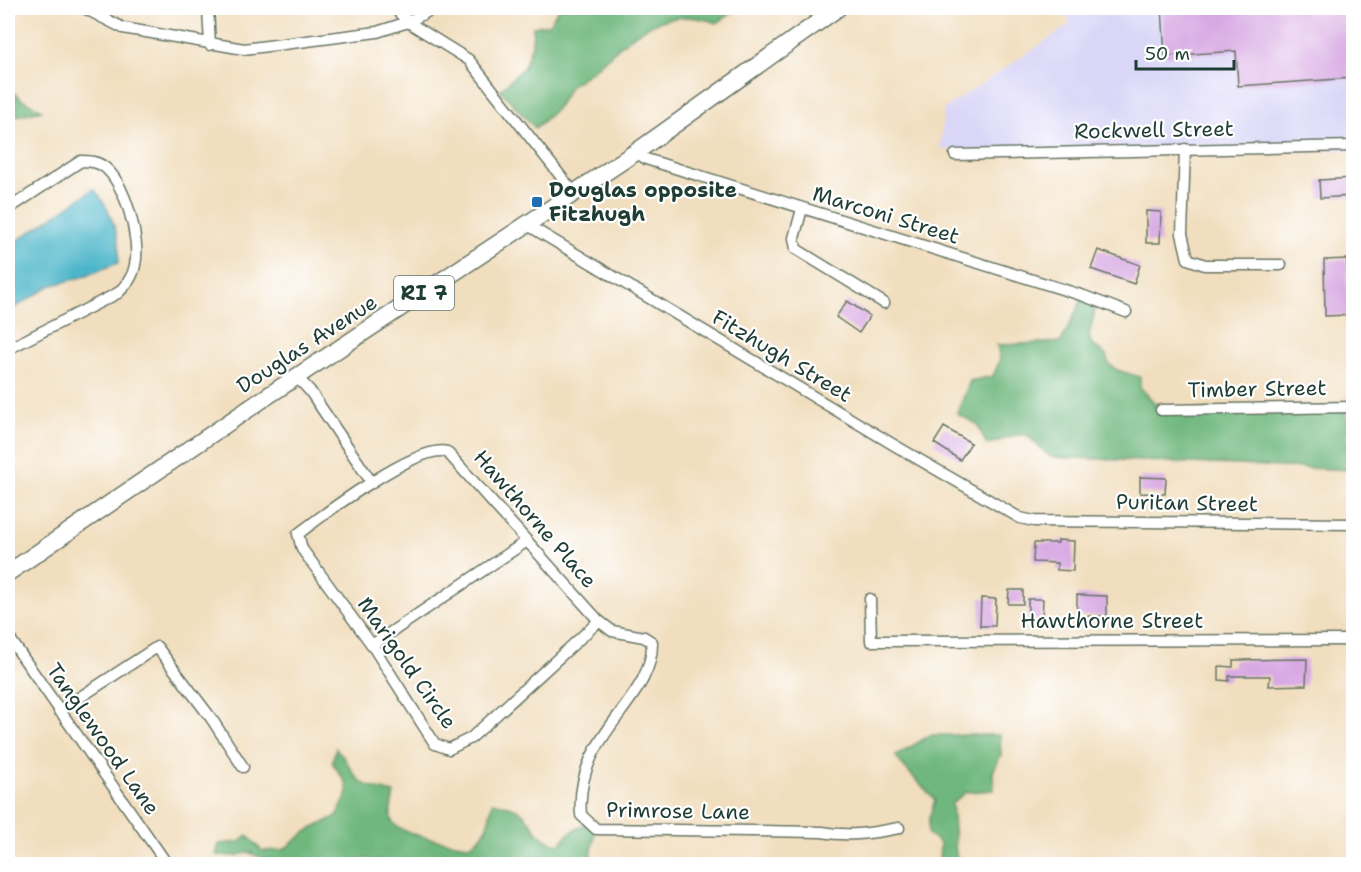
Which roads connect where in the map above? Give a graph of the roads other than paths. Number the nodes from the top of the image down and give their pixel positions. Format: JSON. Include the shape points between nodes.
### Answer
{"nodes":[{"id":1,"x":84,"y":8,"type":"edge"},
{"id":2,"x":208,"y":8,"type":"edge"},
{"id":3,"x":395,"y":8,"type":"edge"},
{"id":4,"x":434,"y":8,"type":"edge"},
{"id":5,"x":838,"y":8,"type":"edge"},
{"id":6,"x":408,"y":22,"type":"junction"},
{"id":7,"x":210,"y":45,"type":"junction"},
{"id":8,"x":1353,"y":146,"type":"edge"},
{"id":9,"x":1185,"y":149,"type":"junction"},
{"id":10,"x":636,"y":152,"type":"junction"},
{"id":11,"x":955,"y":155,"type":"dead end"},
{"id":12,"x":574,"y":193,"type":"junction"},
{"id":13,"x":8,"y":209,"type":"edge"},
{"id":14,"x":802,"y":209,"type":"junction"},
{"id":15,"x":526,"y":224,"type":"junction"},
{"id":16,"x":1281,"y":265,"type":"dead end"},
{"id":17,"x":884,"y":303,"type":"dead end"},
{"id":18,"x":1126,"y":312,"type":"dead end"},
{"id":19,"x":8,"y":349,"type":"edge"},
{"id":20,"x":298,"y":378,"type":"junction"},
{"id":21,"x":1353,"y":407,"type":"edge"},
{"id":22,"x":1161,"y":410,"type":"dead end"},
{"id":23,"x":372,"y":483,"type":"junction"},
{"id":24,"x":1020,"y":518,"type":"joint"},
{"id":25,"x":1353,"y":524,"type":"edge"},
{"id":26,"x":527,"y":541,"type":"junction"},
{"id":27,"x":8,"y":573,"type":"edge"},
{"id":28,"x":870,"y":599,"type":"dead end"},
{"id":29,"x":599,"y":621,"type":"junction"},
{"id":30,"x":8,"y":636,"type":"edge"},
{"id":31,"x":1353,"y":640,"type":"edge"},
{"id":32,"x":652,"y":642,"type":"joint"},
{"id":33,"x":372,"y":645,"type":"junction"},
{"id":34,"x":59,"y":711,"type":"junction"},
{"id":35,"x":243,"y":767,"type":"dead end"},
{"id":36,"x":899,"y":828,"type":"dead end"},
{"id":37,"x":167,"y":864,"type":"edge"}],
"edges":[{"from":1,"to":7,"type":"street","via":[[123,28]]},
{"from":2,"to":7,"type":"street"},
{"from":3,"to":6,"type":"street"},
{"from":4,"to":6,"type":"street"},
{"from":5,"to":10,"type":"main road","name":"Douglas Avenue","number":"RI 7"},
{"from":6,"to":7,"type":"street","via":[[376,32],[244,49]]},
{"from":6,"to":12,"type":"street","via":[[469,60]]},
{"from":8,"to":9,"type":"street","name":"Rockwell Street"},
{"from":9,"to":11,"type":"street","name":"Rockwell Street"},
{"from":9,"to":16,"type":"street","via":[[1182,234],[1185,254],[1191,262]]},
{"from":10,"to":12,"type":"main road","name":"Douglas Avenue","number":"RI 7"},
{"from":10,"to":14,"type":"street","name":"Marconi Street","via":[[646,159]]},
{"from":12,"to":15,"type":"main road","name":"Douglas Avenue","number":"RI 7"},
{"from":13,"to":19,"type":"street","via":[[81,161],[92,161],[104,166],[117,183],[135,230],[137,248],[134,272],[118,292]]},
{"from":14,"to":17,"type":"street","via":[[794,238],[796,249]]},
{"from":14,"to":18,"type":"street","name":"Marconi Street"},
{"from":15,"to":20,"type":"main road","name":"Douglas Avenue","number":"RI 7"},
{"from":15,"to":24,"type":"street","name":"Fitzhugh Street"},
{"from":20,"to":23,"type":"street"},
{"from":20,"to":27,"type":"main road","name":"Douglas Avenue","number":"RI 7"},
{"from":21,"to":22,"type":"street","name":"Timber Street"},
{"from":23,"to":26,"type":"street","name":"Hawthorne Place","via":[[420,455],[438,449],[447,452]]},
{"from":23,"to":33,"type":"street","name":"Marigold Circle","via":[[298,534],[302,549]]},
{"from":24,"to":25,"type":"street","name":"Puritan Street"},
{"from":26,"to":29,"type":"street","name":"Hawthorne Place"},
{"from":26,"to":33,"type":"street"},
{"from":28,"to":31,"type":"street","name":"Hawthorne Street","via":[[871,641]]},
{"from":29,"to":32,"type":"street","name":"Hawthorne Place","via":[[612,631]]},
{"from":29,"to":33,"type":"street","name":"Marigold Circle","via":[[471,738],[449,749],[435,744]]},
{"from":30,"to":34,"type":"street","name":"Tanglewood Lane"},
{"from":32,"to":36,"type":"street","name":"Primrose Lane","via":[[649,667],[587,763],[581,815],[596,829],[863,835]]},
{"from":34,"to":35,"type":"street","via":[[157,647]]},
{"from":34,"to":37,"type":"street","name":"Tanglewood Lane"}]}
